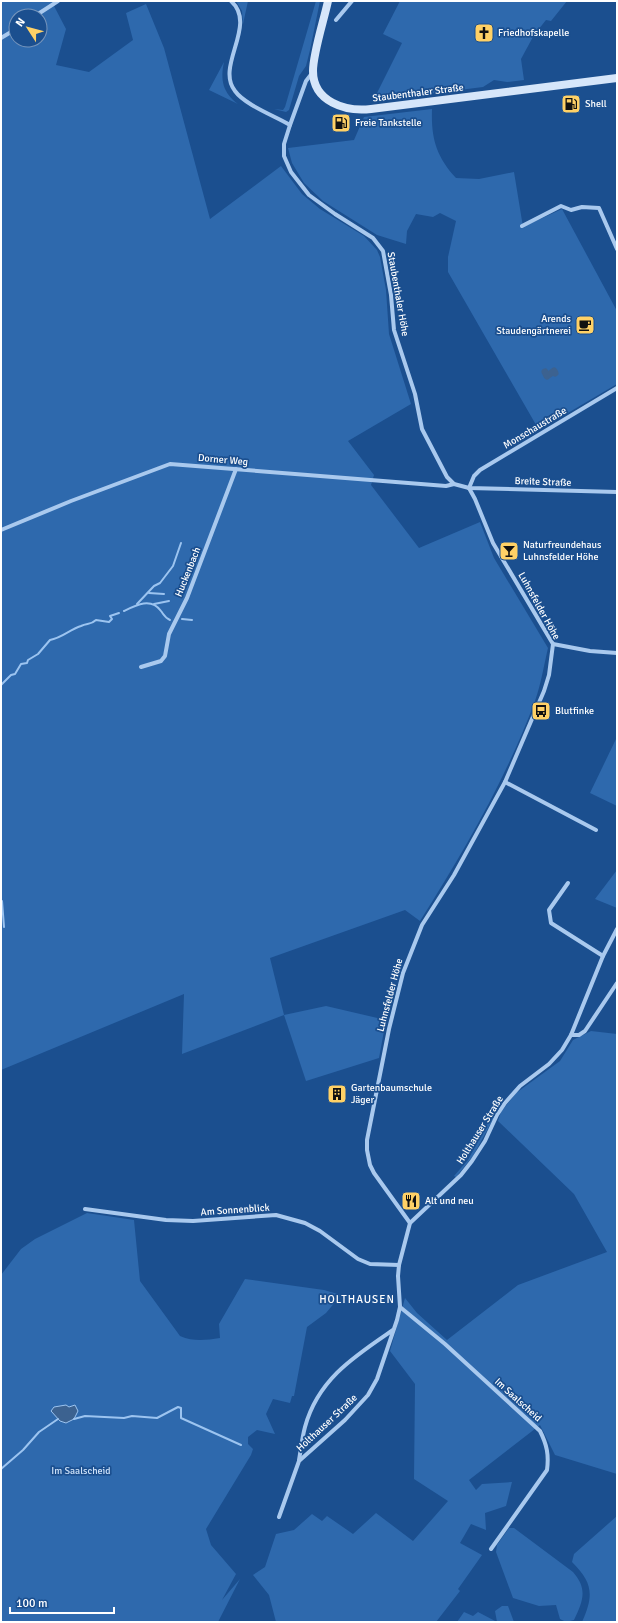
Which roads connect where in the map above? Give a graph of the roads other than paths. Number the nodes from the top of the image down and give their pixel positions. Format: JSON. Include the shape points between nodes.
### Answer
{"nodes":[{"id":1,"x":58,"y":1,"type":"edge"},
{"id":2,"x":231,"y":1,"type":"edge"},
{"id":3,"x":328,"y":1,"type":"edge"},
{"id":4,"x":352,"y":1,"type":"edge"},
{"id":5,"x":47,"y":8,"type":"edge"},
{"id":6,"x":336,"y":20,"type":"dead end"},
{"id":7,"x":313,"y":72,"type":"junction"},
{"id":8,"x":617,"y":78,"type":"edge"},
{"id":9,"x":290,"y":125,"type":"junction"},
{"id":10,"x":522,"y":226,"type":"dead end"},
{"id":11,"x":617,"y":249,"type":"edge"},
{"id":12,"x":617,"y":388,"type":"edge"},
{"id":13,"x":236,"y":469,"type":"junction"},
{"id":14,"x":454,"y":484,"type":"junction"},
{"id":15,"x":469,"y":488,"type":"junction"},
{"id":16,"x":617,"y":492,"type":"edge"},
{"id":17,"x":1,"y":530,"type":"edge"},
{"id":18,"x":553,"y":644,"type":"junction"},
{"id":19,"x":617,"y":653,"type":"edge"},
{"id":20,"x":141,"y":668,"type":"dead end"},
{"id":21,"x":505,"y":782,"type":"junction"},
{"id":22,"x":596,"y":830,"type":"dead end"},
{"id":23,"x":568,"y":883,"type":"dead end"},
{"id":24,"x":617,"y":929,"type":"edge"},
{"id":25,"x":603,"y":956,"type":"junction"},
{"id":26,"x":617,"y":983,"type":"edge"},
{"id":27,"x":571,"y":1035,"type":"junction"},
{"id":28,"x":85,"y":1209,"type":"dead end"},
{"id":29,"x":410,"y":1223,"type":"junction"},
{"id":30,"x":399,"y":1265,"type":"junction"},
{"id":31,"x":400,"y":1307,"type":"junction"},
{"id":32,"x":393,"y":1330,"type":"junction"},
{"id":33,"x":299,"y":1461,"type":"junction"},
{"id":34,"x":279,"y":1517,"type":"dead end"},
{"id":35,"x":491,"y":1549,"type":"dead end"}],
"edges":[{"from":1,"to":5,"type":"street"},
{"from":2,"to":9,"type":"street","via":[[237,8],[241,20],[230,72],[231,86],[240,98]]},
{"from":3,"to":7,"type":"main road"},
{"from":4,"to":6,"type":"street"},
{"from":7,"to":8,"type":"main road","name":"Staubenthaler Straße","via":[[321,92],[328,99],[344,108],[358,110]]},
{"from":7,"to":9,"type":"street","name":"Staubenthaler Höhe","via":[[306,81]]},
{"from":9,"to":14,"type":"street","name":"Staubenthaler Höhe","via":[[283,150],[291,172],[313,199],[373,238],[383,251],[394,330],[416,394],[422,429],[447,477]]},
{"from":10,"to":11,"type":"street","via":[[561,206],[571,210],[582,207],[599,208]]},
{"from":12,"to":15,"type":"street","name":"Monschaustraße","via":[[480,470]]},
{"from":13,"to":14,"type":"street","name":"Dorner Weg","via":[[446,486]]},
{"from":13,"to":17,"type":"street","name":"Dorner Weg","via":[[166,465],[71,500]]},
{"from":13,"to":20,"type":"street","name":"Huckenbach","via":[[187,598],[169,634],[165,656]]},
{"from":14,"to":15,"type":"street"},
{"from":15,"to":16,"type":"street","name":"Breite Straße"},
{"from":15,"to":18,"type":"street","name":"Luhnsfelder Höhe","via":[[493,543]]},
{"from":18,"to":19,"type":"street"},
{"from":18,"to":21,"type":"street","name":"Luhnsfelder Höhe","via":[[544,692]]},
{"from":21,"to":22,"type":"street"},
{"from":21,"to":29,"type":"street","name":"Luhnsfelder Höhe","via":[[454,875],[422,925],[403,973],[389,1029],[367,1150],[374,1173]]},
{"from":23,"to":25,"type":"street","via":[[549,910],[551,923]]},
{"from":24,"to":25,"type":"street","name":"Holthauser Straße"},
{"from":25,"to":27,"type":"street","name":"Holthauser Straße"},
{"from":26,"to":27,"type":"street","name":"Holthauser Straße","via":[[585,1031],[579,1035]]},
{"from":27,"to":29,"type":"street","name":"Holthauser Straße","via":[[549,1064],[520,1086],[505,1102],[485,1141],[461,1175]]},
{"from":28,"to":30,"type":"street","name":"Am Sonnenblick","via":[[193,1221],[283,1216],[320,1230],[358,1259],[370,1264]]},
{"from":29,"to":30,"type":"street","name":"Holthauser Straße"},
{"from":30,"to":31,"type":"street","name":"Holthauser Straße"},
{"from":31,"to":32,"type":"street","name":"Holthauser Straße"},
{"from":31,"to":35,"type":"street","name":"Im Saalscheid","via":[[445,1344],[540,1431],[546,1442],[549,1456],[547,1470]]},
{"from":32,"to":33,"type":"street","name":"Holthauser Straße","via":[[377,1379],[368,1395],[345,1420]]},
{"from":32,"to":33,"type":"street","name":"Holthauser Straße","via":[[351,1358],[336,1372],[321,1393],[305,1427]]},
{"from":33,"to":34,"type":"street","name":"Holthauser Straße"}]}
